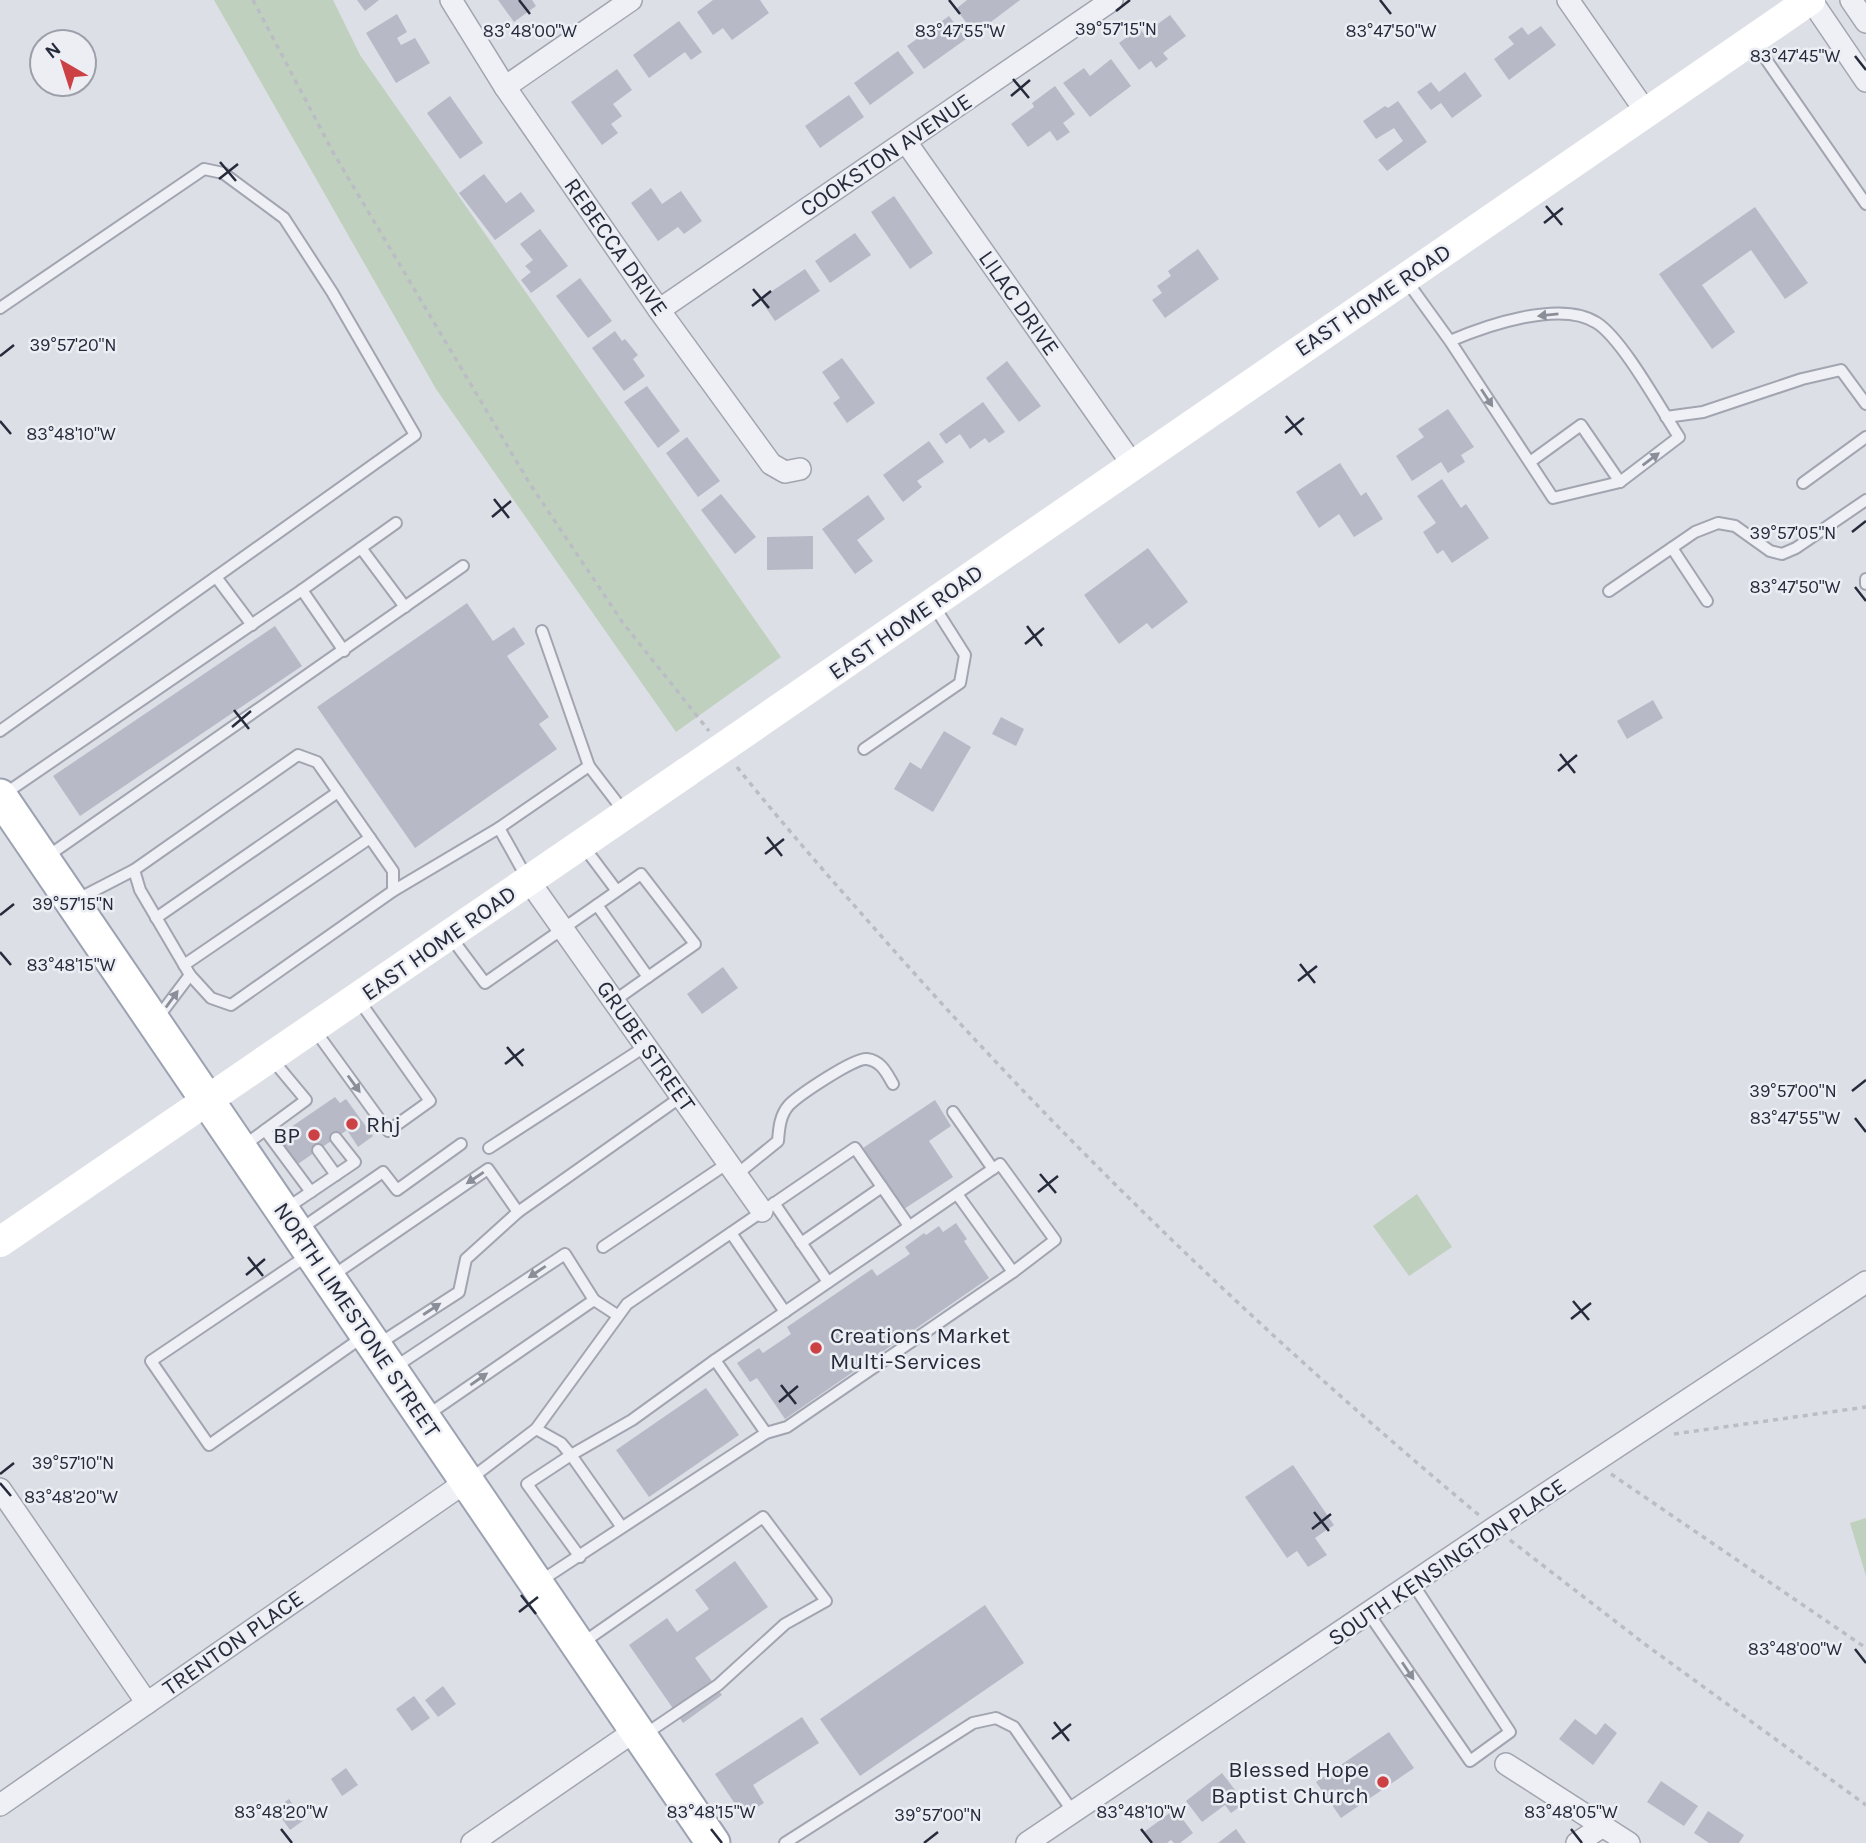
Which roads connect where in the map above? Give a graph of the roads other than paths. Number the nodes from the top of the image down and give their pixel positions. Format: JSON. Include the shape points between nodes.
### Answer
{"nodes":[{"id":1,"x":451,"y":0,"type":"edge"},
{"id":2,"x":631,"y":0,"type":"edge"},
{"id":3,"x":1112,"y":0,"type":"edge"},
{"id":4,"x":1568,"y":0,"type":"edge"},
{"id":5,"x":1811,"y":0,"type":"edge"},
{"id":6,"x":1851,"y":0,"type":"edge"},
{"id":7,"x":1866,"y":22,"type":"edge"},
{"id":8,"x":1752,"y":39,"type":"junction"},
{"id":9,"x":1866,"y":81,"type":"edge"},
{"id":10,"x":505,"y":87,"type":"junction"},
{"id":11,"x":1646,"y":112,"type":"junction"},
{"id":12,"x":906,"y":142,"type":"junction"},
{"id":13,"x":1866,"y":204,"type":"edge"},
{"id":14,"x":1405,"y":278,"type":"junction"},
{"id":15,"x":0,"y":308,"type":"edge"},
{"id":16,"x":659,"y":310,"type":"junction"},
{"id":17,"x":1450,"y":341,"type":"junction"},
{"id":18,"x":1866,"y":404,"type":"edge"},
{"id":19,"x":1666,"y":417,"type":"junction"},
{"id":20,"x":1866,"y":437,"type":"edge"},
{"id":21,"x":1530,"y":462,"type":"junction"},
{"id":22,"x":1133,"y":464,"type":"junction"},
{"id":23,"x":800,"y":469,"type":"dead end"},
{"id":24,"x":1620,"y":482,"type":"junction"},
{"id":25,"x":1803,"y":483,"type":"dead end"},
{"id":26,"x":1866,"y":500,"type":"edge"},
{"id":27,"x":396,"y":523,"type":"dead end"},
{"id":28,"x":361,"y":548,"type":"junction"},
{"id":29,"x":1672,"y":548,"type":"junction"},
{"id":30,"x":463,"y":566,"type":"dead end"},
{"id":31,"x":216,"y":577,"type":"junction"},
{"id":32,"x":302,"y":590,"type":"junction"},
{"id":33,"x":1609,"y":591,"type":"dead end"},
{"id":34,"x":1707,"y":601,"type":"dead end"},
{"id":35,"x":932,"y":604,"type":"junction"},
{"id":36,"x":405,"y":607,"type":"junction"},
{"id":37,"x":252,"y":625,"type":"junction"},
{"id":38,"x":542,"y":631,"type":"dead end"},
{"id":39,"x":344,"y":651,"type":"junction"},
{"id":40,"x":0,"y":731,"type":"edge"},
{"id":41,"x":864,"y":749,"type":"dead end"},
{"id":42,"x":589,"y":766,"type":"junction"},
{"id":43,"x":338,"y":792,"type":"junction"},
{"id":44,"x":0,"y":797,"type":"edge"},
{"id":45,"x":626,"y":814,"type":"junction"},
{"id":46,"x":499,"y":828,"type":"junction"},
{"id":47,"x":370,"y":838,"type":"junction"},
{"id":48,"x":583,"y":844,"type":"junction"},
{"id":49,"x":43,"y":859,"type":"junction"},
{"id":50,"x":134,"y":870,"type":"junction"},
{"id":51,"x":529,"y":881,"type":"junction"},
{"id":52,"x":393,"y":891,"type":"junction"},
{"id":53,"x":617,"y":891,"type":"junction"},
{"id":54,"x":72,"y":902,"type":"junction"},
{"id":55,"x":597,"y":905,"type":"junction"},
{"id":56,"x":156,"y":918,"type":"junction"},
{"id":57,"x":563,"y":929,"type":"junction"},
{"id":58,"x":450,"y":936,"type":"junction"},
{"id":59,"x":187,"y":970,"type":"junction"},
{"id":60,"x":648,"y":977,"type":"junction"},
{"id":61,"x":358,"y":999,"type":"junction"},
{"id":62,"x":614,"y":1001,"type":"junction"},
{"id":63,"x":155,"y":1023,"type":"junction"},
{"id":64,"x":314,"y":1029,"type":"junction"},
{"id":65,"x":646,"y":1046,"type":"junction"},
{"id":66,"x":271,"y":1058,"type":"junction"},
{"id":67,"x":893,"y":1084,"type":"dead end"},
{"id":68,"x":681,"y":1097,"type":"junction"},
{"id":69,"x":306,"y":1100,"type":"junction"},
{"id":70,"x":208,"y":1101,"type":"junction"},
{"id":71,"x":314,"y":1111,"type":"dead end"},
{"id":72,"x":953,"y":1112,"type":"dead end"},
{"id":73,"x":288,"y":1114,"type":"junction"},
{"id":74,"x":296,"y":1123,"type":"dead end"},
{"id":75,"x":336,"y":1138,"type":"dead end"},
{"id":76,"x":252,"y":1139,"type":"junction"},
{"id":77,"x":461,"y":1144,"type":"dead end"},
{"id":78,"x":489,"y":1148,"type":"dead end"},
{"id":79,"x":318,"y":1150,"type":"dead end"},
{"id":80,"x":732,"y":1169,"type":"junction"},
{"id":81,"x":993,"y":1169,"type":"junction"},
{"id":82,"x":336,"y":1175,"type":"junction"},
{"id":83,"x":882,"y":1187,"type":"junction"},
{"id":84,"x":311,"y":1192,"type":"junction"},
{"id":85,"x":957,"y":1194,"type":"junction"},
{"id":86,"x":768,"y":1207,"type":"junction"},
{"id":87,"x":518,"y":1212,"type":"junction"},
{"id":88,"x":909,"y":1226,"type":"junction"},
{"id":89,"x":731,"y":1233,"type":"junction"},
{"id":90,"x":0,"y":1242,"type":"edge"},
{"id":91,"x":801,"y":1242,"type":"junction"},
{"id":92,"x":305,"y":1244,"type":"junction"},
{"id":93,"x":603,"y":1247,"type":"dead end"},
{"id":94,"x":1013,"y":1272,"type":"junction"},
{"id":95,"x":828,"y":1282,"type":"junction"},
{"id":96,"x":1866,"y":1282,"type":"edge"},
{"id":97,"x":594,"y":1300,"type":"junction"},
{"id":98,"x":785,"y":1311,"type":"junction"},
{"id":99,"x":617,"y":1315,"type":"junction"},
{"id":100,"x":377,"y":1350,"type":"junction"},
{"id":101,"x":715,"y":1360,"type":"junction"},
{"id":102,"x":423,"y":1418,"type":"junction"},
{"id":103,"x":537,"y":1429,"type":"junction"},
{"id":104,"x":766,"y":1433,"type":"junction"},
{"id":105,"x":572,"y":1455,"type":"junction"},
{"id":106,"x":467,"y":1481,"type":"junction"},
{"id":107,"x":0,"y":1489,"type":"edge"},
{"id":108,"x":621,"y":1525,"type":"junction"},
{"id":109,"x":580,"y":1557,"type":"junction"},
{"id":110,"x":536,"y":1583,"type":"junction"},
{"id":111,"x":1413,"y":1584,"type":"junction"},
{"id":112,"x":1369,"y":1614,"type":"junction"},
{"id":113,"x":579,"y":1646,"type":"junction"},
{"id":114,"x":147,"y":1703,"type":"junction"},
{"id":115,"x":638,"y":1733,"type":"junction"},
{"id":116,"x":1506,"y":1764,"type":"dead end"},
{"id":117,"x":0,"y":1805,"type":"edge"},
{"id":118,"x":1073,"y":1812,"type":"junction"},
{"id":119,"x":1602,"y":1826,"type":"junction"},
{"id":120,"x":472,"y":1843,"type":"edge"},
{"id":121,"x":713,"y":1843,"type":"edge"},
{"id":122,"x":785,"y":1843,"type":"edge"},
{"id":123,"x":1027,"y":1843,"type":"edge"},
{"id":124,"x":1577,"y":1843,"type":"edge"},
{"id":125,"x":1629,"y":1843,"type":"edge"}],
"edges":[{"from":1,"to":10,"type":"street","name":"REBECCA DRIVE"},
{"from":2,"to":10,"type":"street"},
{"from":3,"to":12,"type":"street","name":"COOKSTON AVENUE"},
{"from":4,"to":11,"type":"street"},
{"from":5,"to":8,"type":"street","name":"EAST HOME ROAD"},
{"from":5,"to":9,"type":"street"},
{"from":6,"to":7,"type":"street"},
{"from":8,"to":11,"type":"street","name":"EAST HOME ROAD"},
{"from":8,"to":13,"type":"lane"},
{"from":10,"to":16,"type":"street","name":"REBECCA DRIVE"},
{"from":11,"to":14,"type":"street","name":"EAST HOME ROAD"},
{"from":12,"to":16,"type":"street","name":"COOKSTON AVENUE"},
{"from":12,"to":22,"type":"street","name":"LILAC DRIVE"},
{"from":14,"to":17,"type":"lane"},
{"from":14,"to":22,"type":"street","name":"EAST HOME ROAD"},
{"from":15,"to":31,"type":"lane","via":[[205,169],[223,173],[284,218],[415,435]]},
{"from":16,"to":23,"type":"street","name":"REBECCA DRIVE","via":[[771,464],[785,472]]},
{"from":19,"to":17,"type":"lane","one_way":true,"via":[[1618,343],[1596,322],[1568,313],[1530,317],[1482,327]]},
{"from":17,"to":21,"type":"lane","one_way":true},
{"from":18,"to":19,"type":"lane","via":[[1841,370],[1703,412]]},
{"from":24,"to":19,"type":"lane","one_way":true,"via":[[1679,437]]},
{"from":20,"to":25,"type":"lane"},
{"from":21,"to":24,"type":"lane","via":[[1553,498]]},
{"from":21,"to":24,"type":"lane","via":[[1581,425]]},
{"from":22,"to":35,"type":"street","name":"EAST HOME ROAD"},
{"from":26,"to":29,"type":"lane","via":[[1782,554],[1770,551],[1735,526],[1718,523]]},
{"from":27,"to":28,"type":"lane"},
{"from":28,"to":32,"type":"lane"},
{"from":28,"to":36,"type":"lane"},
{"from":29,"to":33,"type":"lane"},
{"from":29,"to":34,"type":"lane"},
{"from":30,"to":36,"type":"lane"},
{"from":31,"to":37,"type":"lane"},
{"from":31,"to":40,"type":"lane"},
{"from":32,"to":37,"type":"lane"},
{"from":32,"to":39,"type":"lane"},
{"from":35,"to":41,"type":"lane","via":[[965,655],[960,683]]},
{"from":35,"to":45,"type":"street","name":"EAST HOME ROAD","bridge":true},
{"from":36,"to":39,"type":"lane"},
{"from":37,"to":44,"type":"lane"},
{"from":38,"to":42,"type":"lane"},
{"from":39,"to":49,"type":"lane"},
{"from":42,"to":45,"type":"lane"},
{"from":42,"to":46,"type":"lane"},
{"from":43,"to":47,"type":"lane"},
{"from":43,"to":50,"type":"lane","via":[[317,762],[298,755]]},
{"from":43,"to":56,"type":"lane"},
{"from":44,"to":49,"type":"main road","name":"NORTH LIMESTONE STREET"},
{"from":45,"to":48,"type":"street","name":"EAST HOME ROAD"},
{"from":46,"to":51,"type":"lane"},
{"from":46,"to":52,"type":"lane"},
{"from":47,"to":52,"type":"lane","via":[[393,871]]},
{"from":47,"to":59,"type":"lane"},
{"from":48,"to":51,"type":"street","name":"EAST HOME ROAD"},
{"from":48,"to":53,"type":"lane"},
{"from":49,"to":54,"type":"main road","name":"NORTH LIMESTONE STREET"},
{"from":50,"to":54,"type":"lane"},
{"from":50,"to":56,"type":"lane"},
{"from":51,"to":57,"type":"street","name":"GRUBE STREET"},
{"from":51,"to":58,"type":"street","name":"EAST HOME ROAD"},
{"from":52,"to":59,"type":"lane","via":[[231,1005],[211,998]]},
{"from":53,"to":55,"type":"lane"},
{"from":53,"to":60,"type":"lane","via":[[641,874],[695,944]]},
{"from":54,"to":63,"type":"main road","name":"NORTH LIMESTONE STREET"},
{"from":55,"to":57,"type":"lane"},
{"from":55,"to":60,"type":"lane"},
{"from":56,"to":59,"type":"lane"},
{"from":57,"to":58,"type":"lane","via":[[485,983]]},
{"from":57,"to":62,"type":"street","name":"GRUBE STREET"},
{"from":58,"to":61,"type":"street","name":"EAST HOME ROAD"},
{"from":63,"to":59,"type":"lane","one_way":true},
{"from":60,"to":62,"type":"lane"},
{"from":61,"to":64,"type":"street","name":"EAST HOME ROAD"},
{"from":64,"to":61,"type":"lane","one_way":true,"via":[[388,1131],[430,1101]]},
{"from":62,"to":65,"type":"street","name":"GRUBE STREET"},
{"from":63,"to":70,"type":"main road","name":"NORTH LIMESTONE STREET"},
{"from":64,"to":66,"type":"street","name":"EAST HOME ROAD"},
{"from":65,"to":68,"type":"street","name":"GRUBE STREET"},
{"from":65,"to":78,"type":"lane"},
{"from":66,"to":69,"type":"lane"},
{"from":66,"to":70,"type":"street","name":"EAST HOME ROAD"},
{"from":67,"to":80,"type":"lane","via":[[881,1064],[865,1058],[850,1062],[789,1106],[780,1122],[778,1140]]},
{"from":68,"to":80,"type":"street","name":"GRUBE STREET"},
{"from":68,"to":87,"type":"lane"},
{"from":69,"to":71,"type":"lane"},
{"from":69,"to":73,"type":"lane"},
{"from":70,"to":76,"type":"main road","name":"NORTH LIMESTONE STREET"},
{"from":70,"to":90,"type":"street","name":"EAST HOME ROAD"},
{"from":72,"to":81,"type":"lane"},
{"from":73,"to":74,"type":"lane"},
{"from":73,"to":76,"type":"lane"},
{"from":75,"to":82,"type":"lane","via":[[355,1162]]},
{"from":76,"to":84,"type":"lane"},
{"from":76,"to":92,"type":"main road","name":"NORTH LIMESTONE STREET"},
{"from":77,"to":92,"type":"lane","via":[[397,1190],[383,1172]]},
{"from":79,"to":82,"type":"lane"},
{"from":80,"to":86,"type":"street","name":"GRUBE STREET"},
{"from":80,"to":93,"type":"lane"},
{"from":81,"to":85,"type":"lane"},
{"from":81,"to":94,"type":"lane","via":[[1000,1164],[1055,1240]]},
{"from":82,"to":84,"type":"lane"},
{"from":83,"to":86,"type":"lane","via":[[855,1148]]},
{"from":83,"to":88,"type":"lane"},
{"from":83,"to":91,"type":"lane"},
{"from":84,"to":92,"type":"lane"},
{"from":85,"to":88,"type":"lane"},
{"from":85,"to":94,"type":"lane"},
{"from":86,"to":89,"type":"lane"},
{"from":86,"to":91,"type":"lane"},
{"from":87,"to":92,"type":"lane","one_way":true,"via":[[488,1169]]},
{"from":100,"to":87,"type":"lane","one_way":true,"via":[[458,1292],[466,1259]]},
{"from":88,"to":95,"type":"lane"},
{"from":89,"to":98,"type":"lane"},
{"from":89,"to":99,"type":"lane"},
{"from":91,"to":95,"type":"lane"},
{"from":92,"to":100,"type":"main road","name":"NORTH LIMESTONE STREET"},
{"from":92,"to":100,"type":"lane","via":[[151,1361],[209,1445]]},
{"from":94,"to":104,"type":"lane","via":[[788,1427]]},
{"from":95,"to":98,"type":"lane"},
{"from":96,"to":111,"type":"street","name":"SOUTH KENSINGTON PLACE"},
{"from":97,"to":99,"type":"lane"},
{"from":97,"to":100,"type":"lane","one_way":true,"via":[[565,1254]]},
{"from":102,"to":97,"type":"lane","one_way":true},
{"from":98,"to":101,"type":"lane"},
{"from":99,"to":103,"type":"lane"},
{"from":100,"to":102,"type":"main road","name":"NORTH LIMESTONE STREET"},
{"from":101,"to":104,"type":"lane"},
{"from":101,"to":105,"type":"lane","via":[[632,1420]]},
{"from":102,"to":106,"type":"main road","name":"NORTH LIMESTONE STREET"},
{"from":103,"to":105,"type":"lane"},
{"from":103,"to":106,"type":"lane"},
{"from":104,"to":108,"type":"lane"},
{"from":105,"to":108,"type":"lane"},
{"from":105,"to":109,"type":"lane","via":[[527,1484]]},
{"from":106,"to":110,"type":"main road","name":"NORTH LIMESTONE STREET"},
{"from":106,"to":114,"type":"street","name":"TRENTON PLACE"},
{"from":107,"to":114,"type":"street"},
{"from":108,"to":109,"type":"lane"},
{"from":109,"to":110,"type":"lane"},
{"from":110,"to":113,"type":"main road","name":"NORTH LIMESTONE STREET"},
{"from":111,"to":112,"type":"street","name":"SOUTH KENSINGTON PLACE"},
{"from":112,"to":111,"type":"lane","one_way":true,"via":[[1471,1761],[1510,1732]]},
{"from":112,"to":118,"type":"street","name":"SOUTH KENSINGTON PLACE"},
{"from":113,"to":115,"type":"main road","name":"NORTH LIMESTONE STREET"},
{"from":113,"to":115,"type":"lane","via":[[763,1517],[826,1601],[785,1624],[718,1685]]},
{"from":114,"to":117,"type":"street","name":"TRENTON PLACE"},
{"from":115,"to":120,"type":"street"},
{"from":115,"to":121,"type":"main road","name":"NORTH LIMESTONE STREET"},
{"from":116,"to":119,"type":"street"},
{"from":118,"to":122,"type":"lane","via":[[1014,1727],[996,1718],[973,1723]]},
{"from":118,"to":123,"type":"street","name":"SOUTH KENSINGTON PLACE"},
{"from":119,"to":124,"type":"street"},
{"from":119,"to":125,"type":"street"}]}
